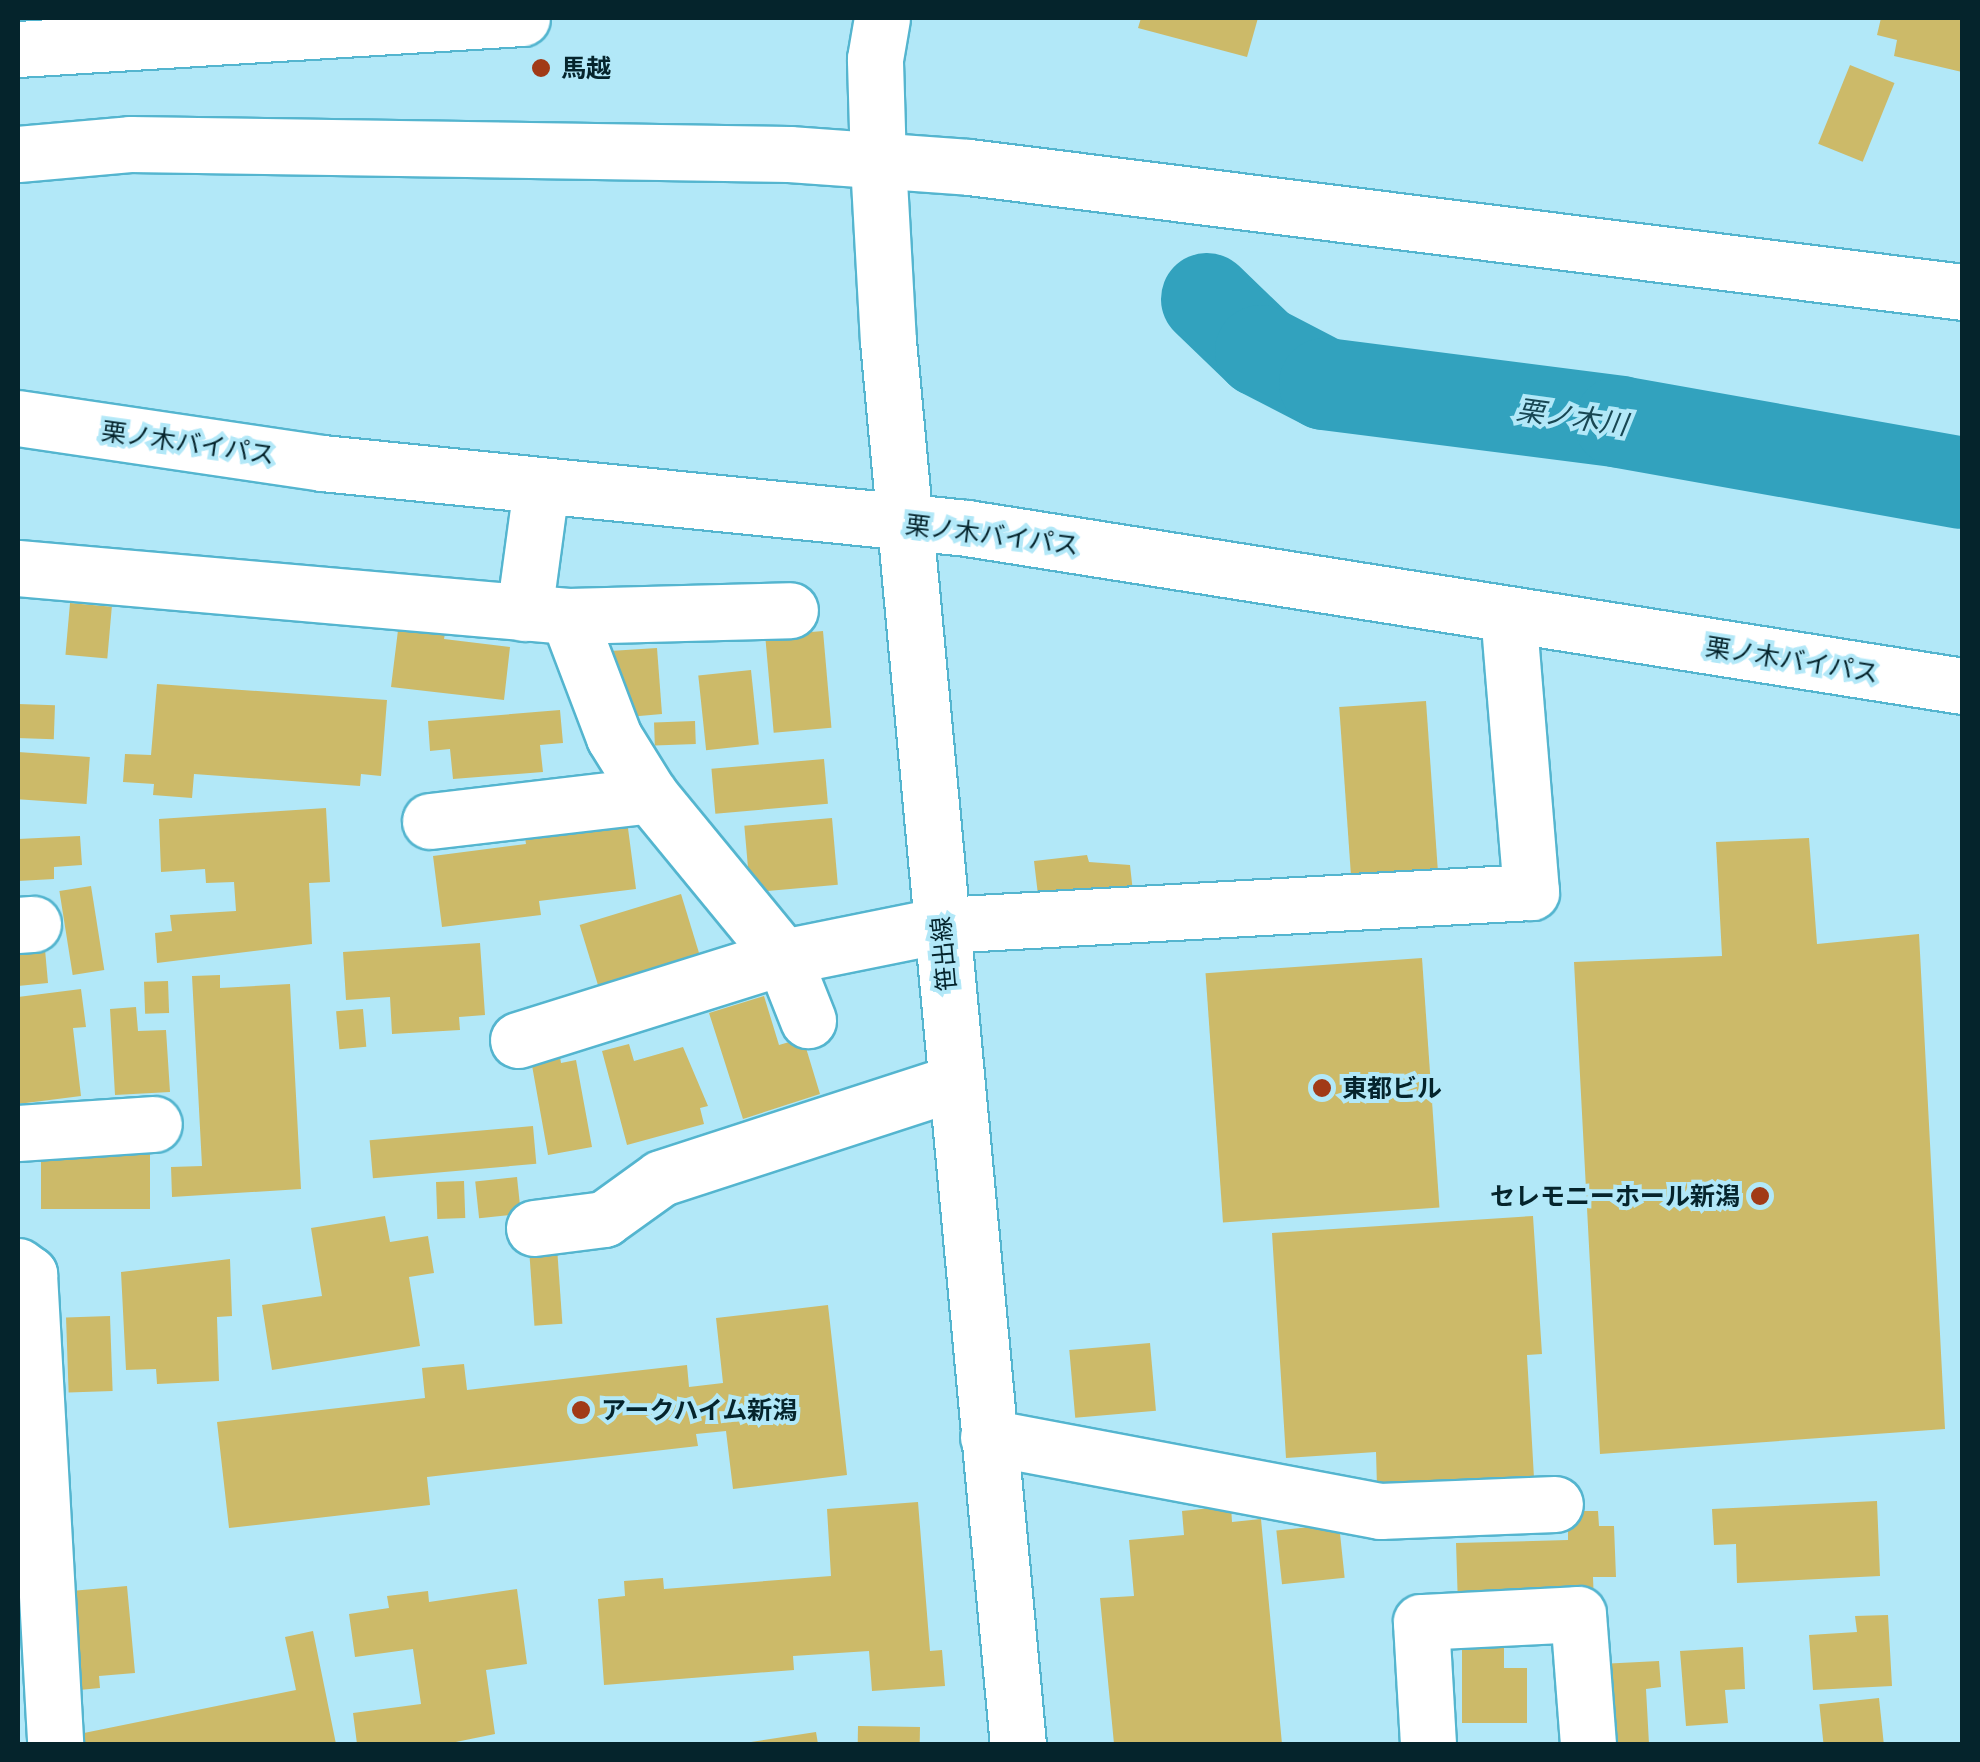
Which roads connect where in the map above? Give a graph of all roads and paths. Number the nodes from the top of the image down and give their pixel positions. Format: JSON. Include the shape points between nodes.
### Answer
{"nodes":[{"id":1,"x":522,"y":18,"type":"edge"},
{"id":2,"x":882,"y":18,"type":"edge"},
{"id":3,"x":32,"y":38,"type":"edge"},
{"id":4,"x":18,"y":154,"type":"edge"},
{"id":5,"x":878,"y":163,"type":"junction"},
{"id":6,"x":1962,"y":292,"type":"edge"},
{"id":7,"x":18,"y":418,"type":"edge"},
{"id":8,"x":541,"y":488,"type":"junction"},
{"id":9,"x":905,"y":524,"type":"junction"},
{"id":10,"x":18,"y":568,"type":"edge"},
{"id":11,"x":790,"y":610,"type":"dead end"},
{"id":12,"x":546,"y":614,"type":"junction"},
{"id":13,"x":1508,"y":615,"type":"junction"},
{"id":14,"x":1962,"y":686,"type":"edge"},
{"id":15,"x":650,"y":795,"type":"junction"},
{"id":16,"x":430,"y":821,"type":"dead end"},
{"id":17,"x":942,"y":925,"type":"junction"},
{"id":18,"x":783,"y":957,"type":"junction"},
{"id":19,"x":808,"y":1020,"type":"dead end"},
{"id":20,"x":518,"y":1040,"type":"dead end"},
{"id":21,"x":956,"y":1082,"type":"junction"},
{"id":22,"x":154,"y":1124,"type":"dead end"},
{"id":23,"x":18,"y":1133,"type":"edge"},
{"id":24,"x":534,"y":1228,"type":"dead end"},
{"id":25,"x":18,"y":1266,"type":"edge"},
{"id":26,"x":988,"y":1437,"type":"junction"},
{"id":27,"x":1556,"y":1504,"type":"dead end"},
{"id":28,"x":56,"y":1744,"type":"edge"},
{"id":29,"x":1018,"y":1744,"type":"edge"},
{"id":30,"x":1428,"y":1744,"type":"edge"},
{"id":31,"x":1588,"y":1744,"type":"edge"}],
"edges":[{"from":1,"to":3,"type":"main road","via":[[205,42]]},
{"from":2,"to":5,"type":"main road","name":"笹出線","via":[[875,58]]},
{"from":4,"to":5,"type":"main road","via":[[130,144],[768,154]]},
{"from":5,"to":6,"type":"main road","via":[[969,167]]},
{"from":5,"to":9,"type":"main road","name":"笹出線"},
{"from":7,"to":8,"type":"main road","name":"栗ノ木バイパス"},
{"from":8,"to":9,"type":"main road","name":"栗ノ木バイパス"},
{"from":8,"to":12,"type":"main road"},
{"from":9,"to":13,"type":"main road","name":"栗ノ木バイパス","via":[[1280,575]]},
{"from":9,"to":17,"type":"main road","name":"笹出線"},
{"from":10,"to":12,"type":"main road"},
{"from":11,"to":12,"type":"main road"},
{"from":12,"to":15,"type":"main road"},
{"from":13,"to":14,"type":"main road","name":"栗ノ木バイパス"},
{"from":13,"to":17,"type":"main road","via":[[1531,892]]},
{"from":15,"to":16,"type":"main road"},
{"from":15,"to":18,"type":"main road"},
{"from":17,"to":18,"type":"main road"},
{"from":17,"to":21,"type":"main road","name":"笹出線"},
{"from":18,"to":19,"type":"main road"},
{"from":18,"to":20,"type":"main road"},
{"from":21,"to":24,"type":"main road","via":[[661,1178],[604,1219]]},
{"from":21,"to":26,"type":"main road","name":"笹出線"},
{"from":22,"to":23,"type":"main road"},
{"from":25,"to":28,"type":"main road","via":[[29,1274]]},
{"from":26,"to":27,"type":"main road","via":[[1380,1511]]},
{"from":26,"to":29,"type":"main road","name":"笹出線"},
{"from":30,"to":31,"type":"main road","via":[[1421,1622],[1578,1614]]}]}
